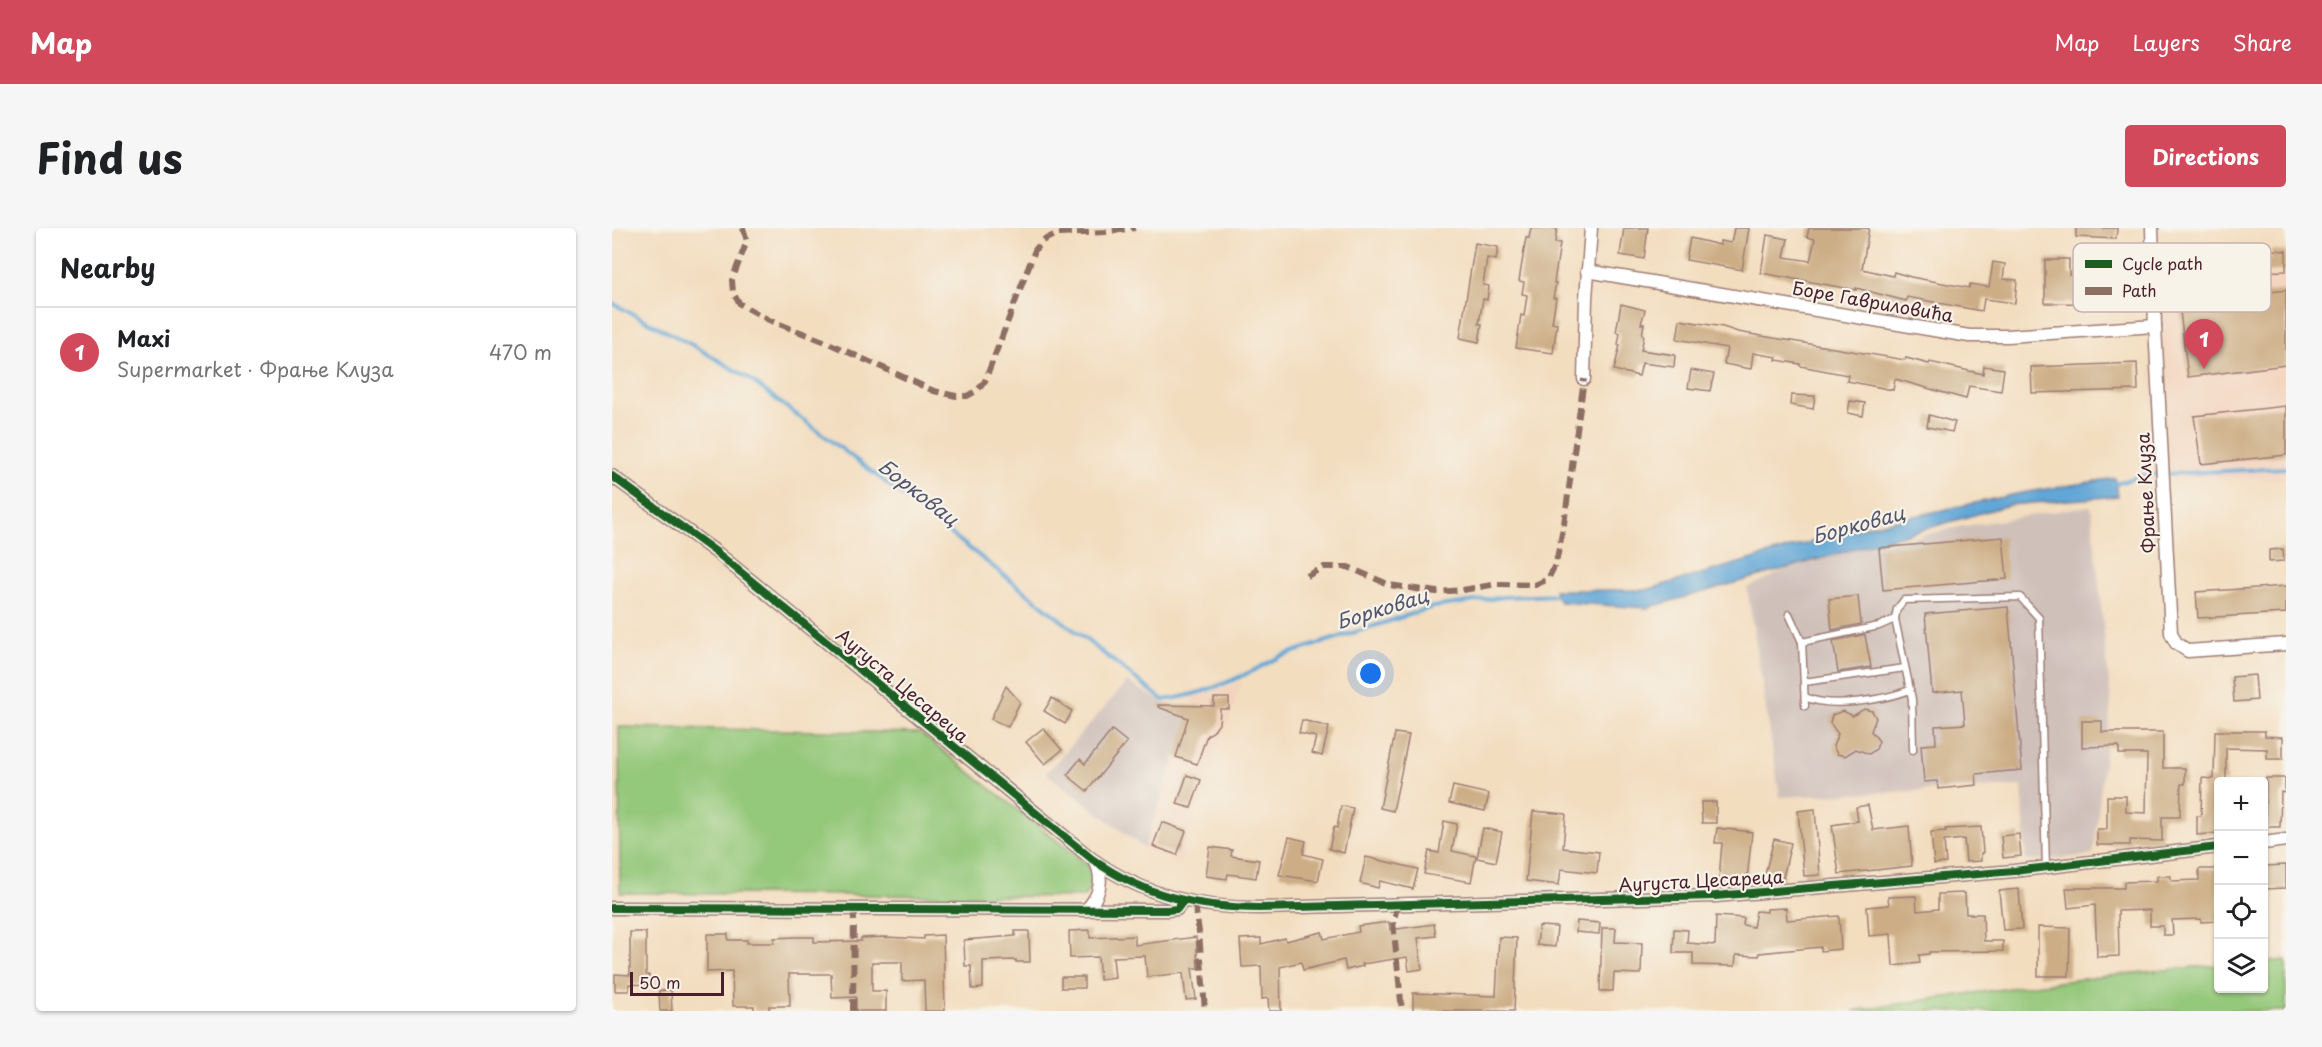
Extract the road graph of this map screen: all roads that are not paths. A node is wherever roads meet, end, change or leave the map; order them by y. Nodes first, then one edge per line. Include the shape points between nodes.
1 (1591, 228) edge
2 (2152, 228) edge
3 (2152, 243) edge
4 (1587, 271) junction
5 (2155, 312) edge
6 (2155, 326) junction
7 (1584, 379) dead end
8 (612, 476) edge
9 (1789, 614) dead end
10 (1895, 619) junction
11 (1802, 642) junction
12 (2286, 644) edge
13 (1905, 668) junction
14 (1804, 682) junction
15 (1910, 690) junction
16 (1804, 697) junction
17 (1805, 706) dead end
18 (1913, 750) dead end
19 (2286, 840) edge
20 (2268, 842) edge
21 (2214, 848) edge
22 (1096, 862) junction
23 (2046, 868) junction
24 (1183, 901) junction
25 (612, 908) edge
26 (1086, 910) junction

1 - 4 street
2 - 3 street, Фрање Клуза
4 - 6 street, Боре Гавриловића via 1969,336
4 - 7 street
5 - 6 street, Фрање Клуза
6 - 12 street, Фрање Клуза via 2171,633 2176,643 2188,651
8 - 22 street, Аугуста Цесареца via 716,552
9 - 11 lane
10 - 11 lane
10 - 13 lane
10 - 23 lane via 1904,600 2020,597 2039,618
11 - 14 lane
13 - 14 lane
13 - 15 lane
14 - 16 lane
15 - 16 lane via 1894,696 1833,703
15 - 18 lane
16 - 17 lane
19 - 20 street
21 - 23 street, Аугуста Цесареца
22 - 24 street, Аугуста Цесареца via 1141,886
22 - 26 street via 1100,885
23 - 24 street, Аугуста Цесареца via 1692,898 1249,908
24 - 26 street, Аугуста Цесареца via 1177,909 1167,910
25 - 26 street, Аугуста Цесареца

